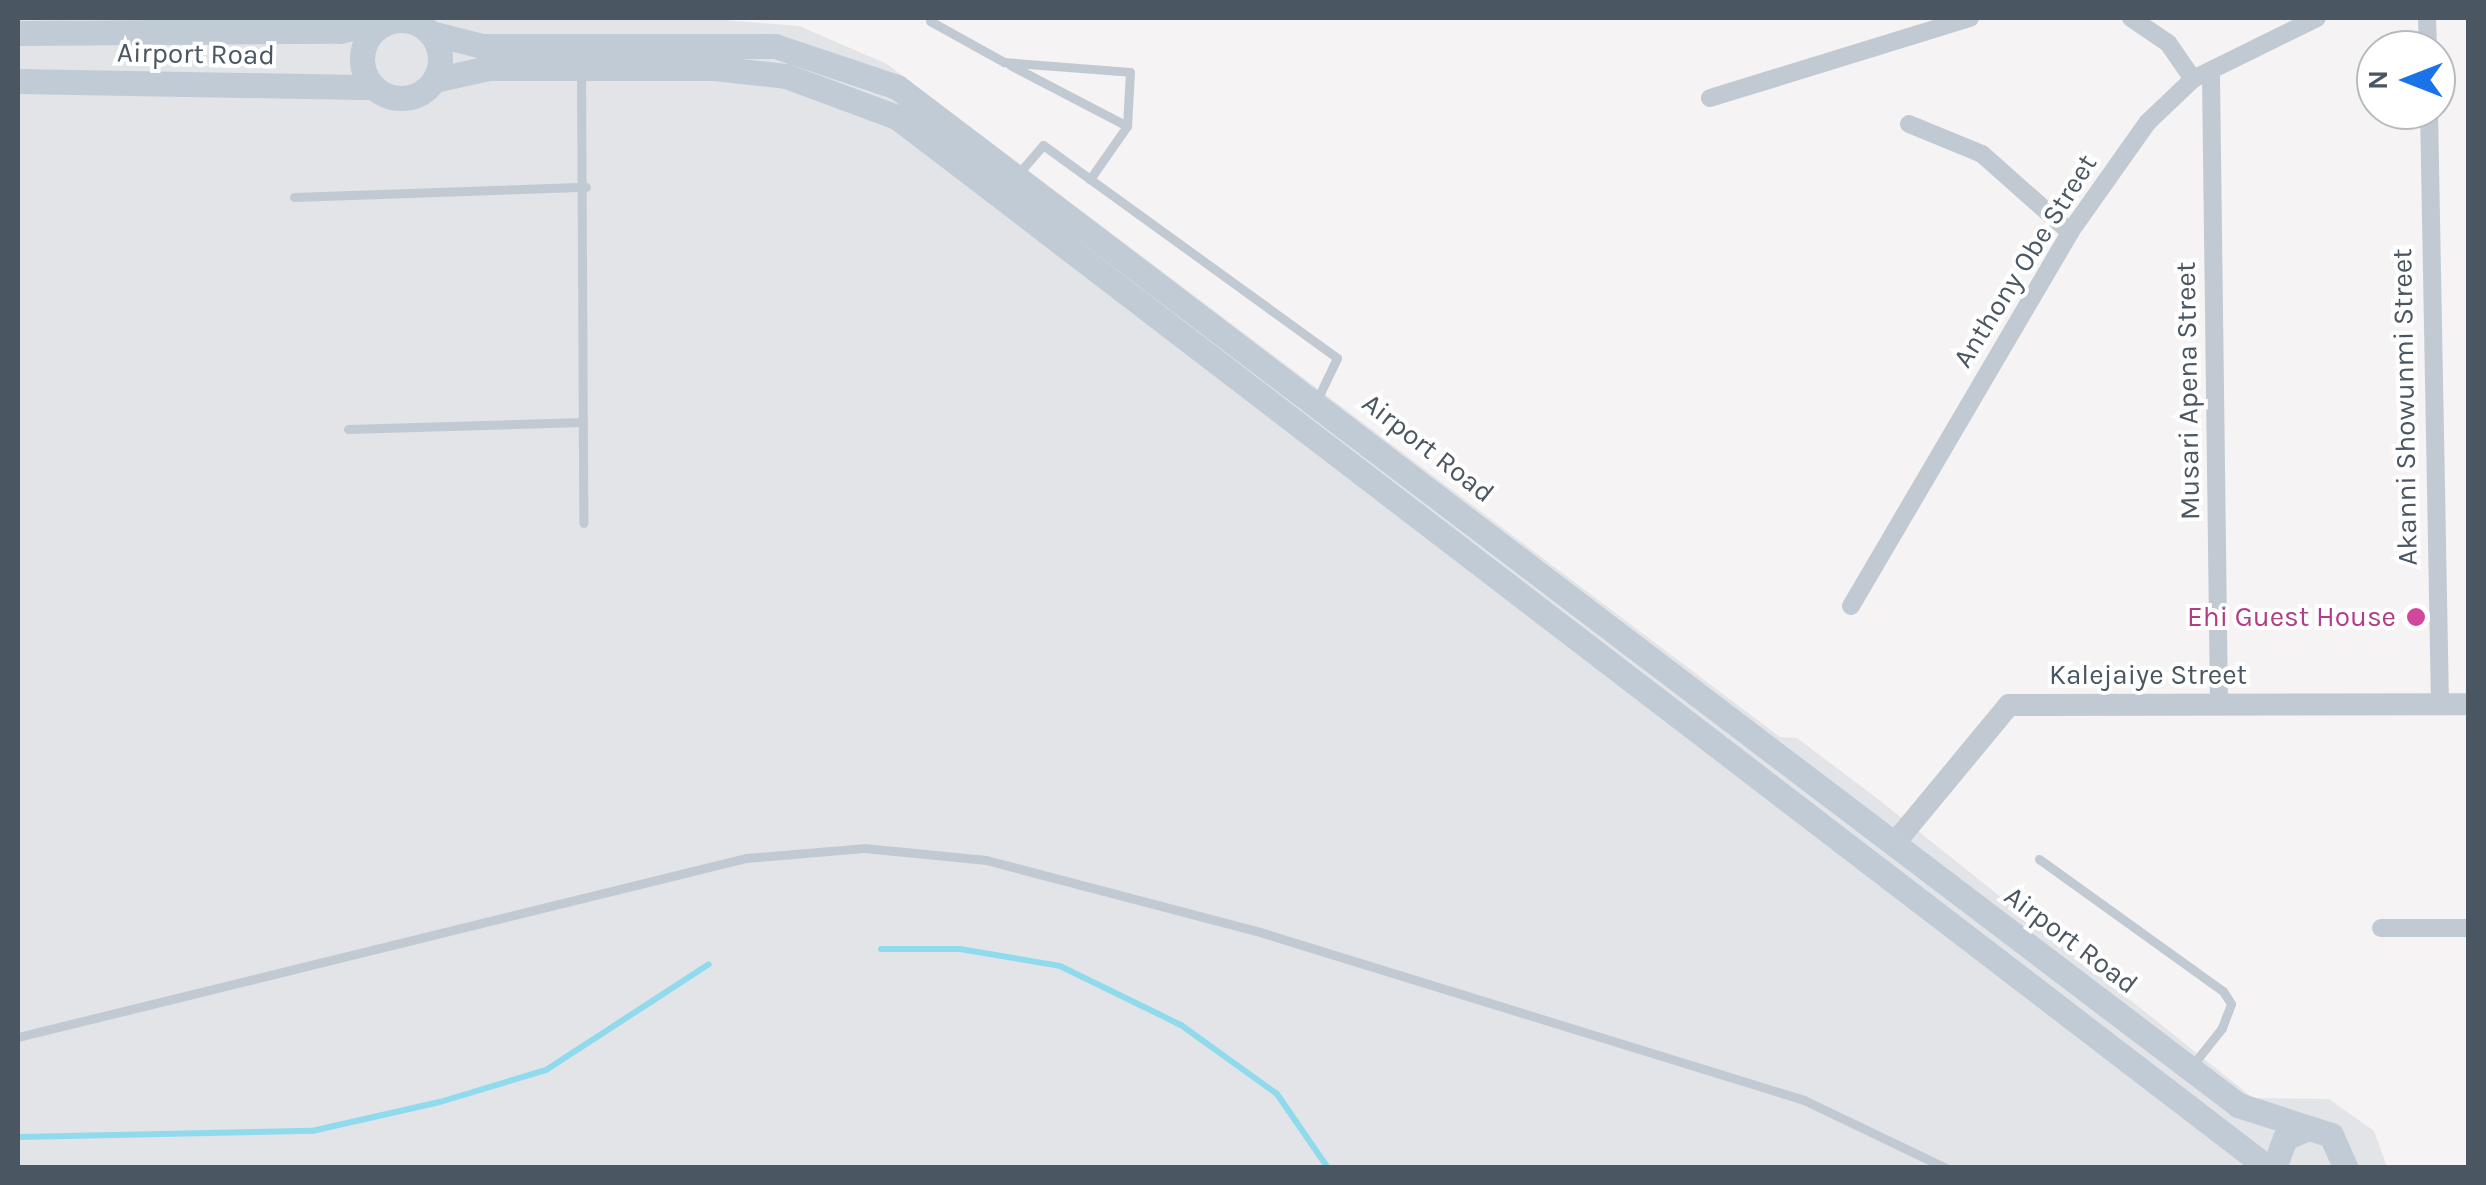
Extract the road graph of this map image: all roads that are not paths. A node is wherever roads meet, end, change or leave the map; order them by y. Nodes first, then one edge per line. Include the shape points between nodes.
1 (1970, 18) edge
2 (2131, 18) edge
3 (2280, 18) edge
4 (2317, 18) edge
5 (394, 19) edge
6 (930, 21) dead end
7 (228, 24) edge
8 (18, 33) edge
9 (431, 33) junction
10 (2282, 40) junction
11 (1004, 62) junction
12 (581, 69) junction
13 (2202, 78) junction
14 (434, 80) junction
15 (18, 81) edge
16 (374, 87) junction
17 (1710, 98) dead end
18 (1909, 124) dead end
19 (1127, 126) junction
20 (2429, 130) edge
21 (1017, 175) junction
22 (1090, 178) junction
23 (586, 187) junction
24 (294, 197) dead end
25 (2070, 232) junction
26 (1317, 400) junction
27 (582, 422) junction
28 (348, 429) dead end
29 (583, 523) dead end
30 (1850, 606) dead end
31 (2440, 704) junction
32 (2468, 704) edge
33 (2219, 706) junction
34 (1894, 844) junction
35 (2039, 858) dead end
36 (2381, 928) dead end
37 (2468, 928) edge
38 (18, 1037) edge
39 (2190, 1068) junction
40 (2307, 1128) junction
41 (2349, 1164) edge
42 (1946, 1168) edge
43 (2271, 1168) edge

1 - 17 street
2 - 13 street via 2168,42
3 - 10 street
4 - 10 street, Anthony Obe Street
5 - 7 main road, Airport Road via 339,32
5 - 9 main road
5 - 16 main road via 378,26 362,55
6 - 11 lane
7 - 8 main road, Airport Road
9 - 14 main road via 440,61
9 - 21 main road, Airport Road via 482,46 775,46 897,87
10 - 13 street, Anthony Obe Street
11 - 19 lane
11 - 19 lane via 1130,72
12 - 14 main road via 489,68
12 - 23 lane
12 - 43 main road via 786,76 897,117
13 - 25 street, Anthony Obe Street via 2148,122
13 - 33 street, Musari Apena Street
14 - 16 main road via 398,98
15 - 16 main road, Airport Road
18 - 25 street via 1982,154
19 - 22 lane
20 - 31 street, Akanni Showunmi Street
21 - 22 lane via 1043,145
21 - 26 main road, Airport Road
22 - 26 lane via 1337,358
23 - 24 lane
23 - 27 lane
25 - 30 street, Anthony Obe Street
26 - 34 main road, Airport Road
27 - 28 lane
27 - 29 lane
31 - 32 street, Kalejaiye Street
31 - 33 street, Kalejaiye Street
33 - 34 street, Kalejaiye Street via 2009,705
34 - 39 main road, Airport Road
35 - 39 lane via 2223,990 2231,1004 2222,1028
36 - 37 street
38 - 42 lane via 746,858 864,848 986,860 1260,932 1804,1100
39 - 40 main road, Airport Road via 2238,1105
40 - 41 main road, Airport Road via 2331,1135
40 - 43 main road via 2285,1138

